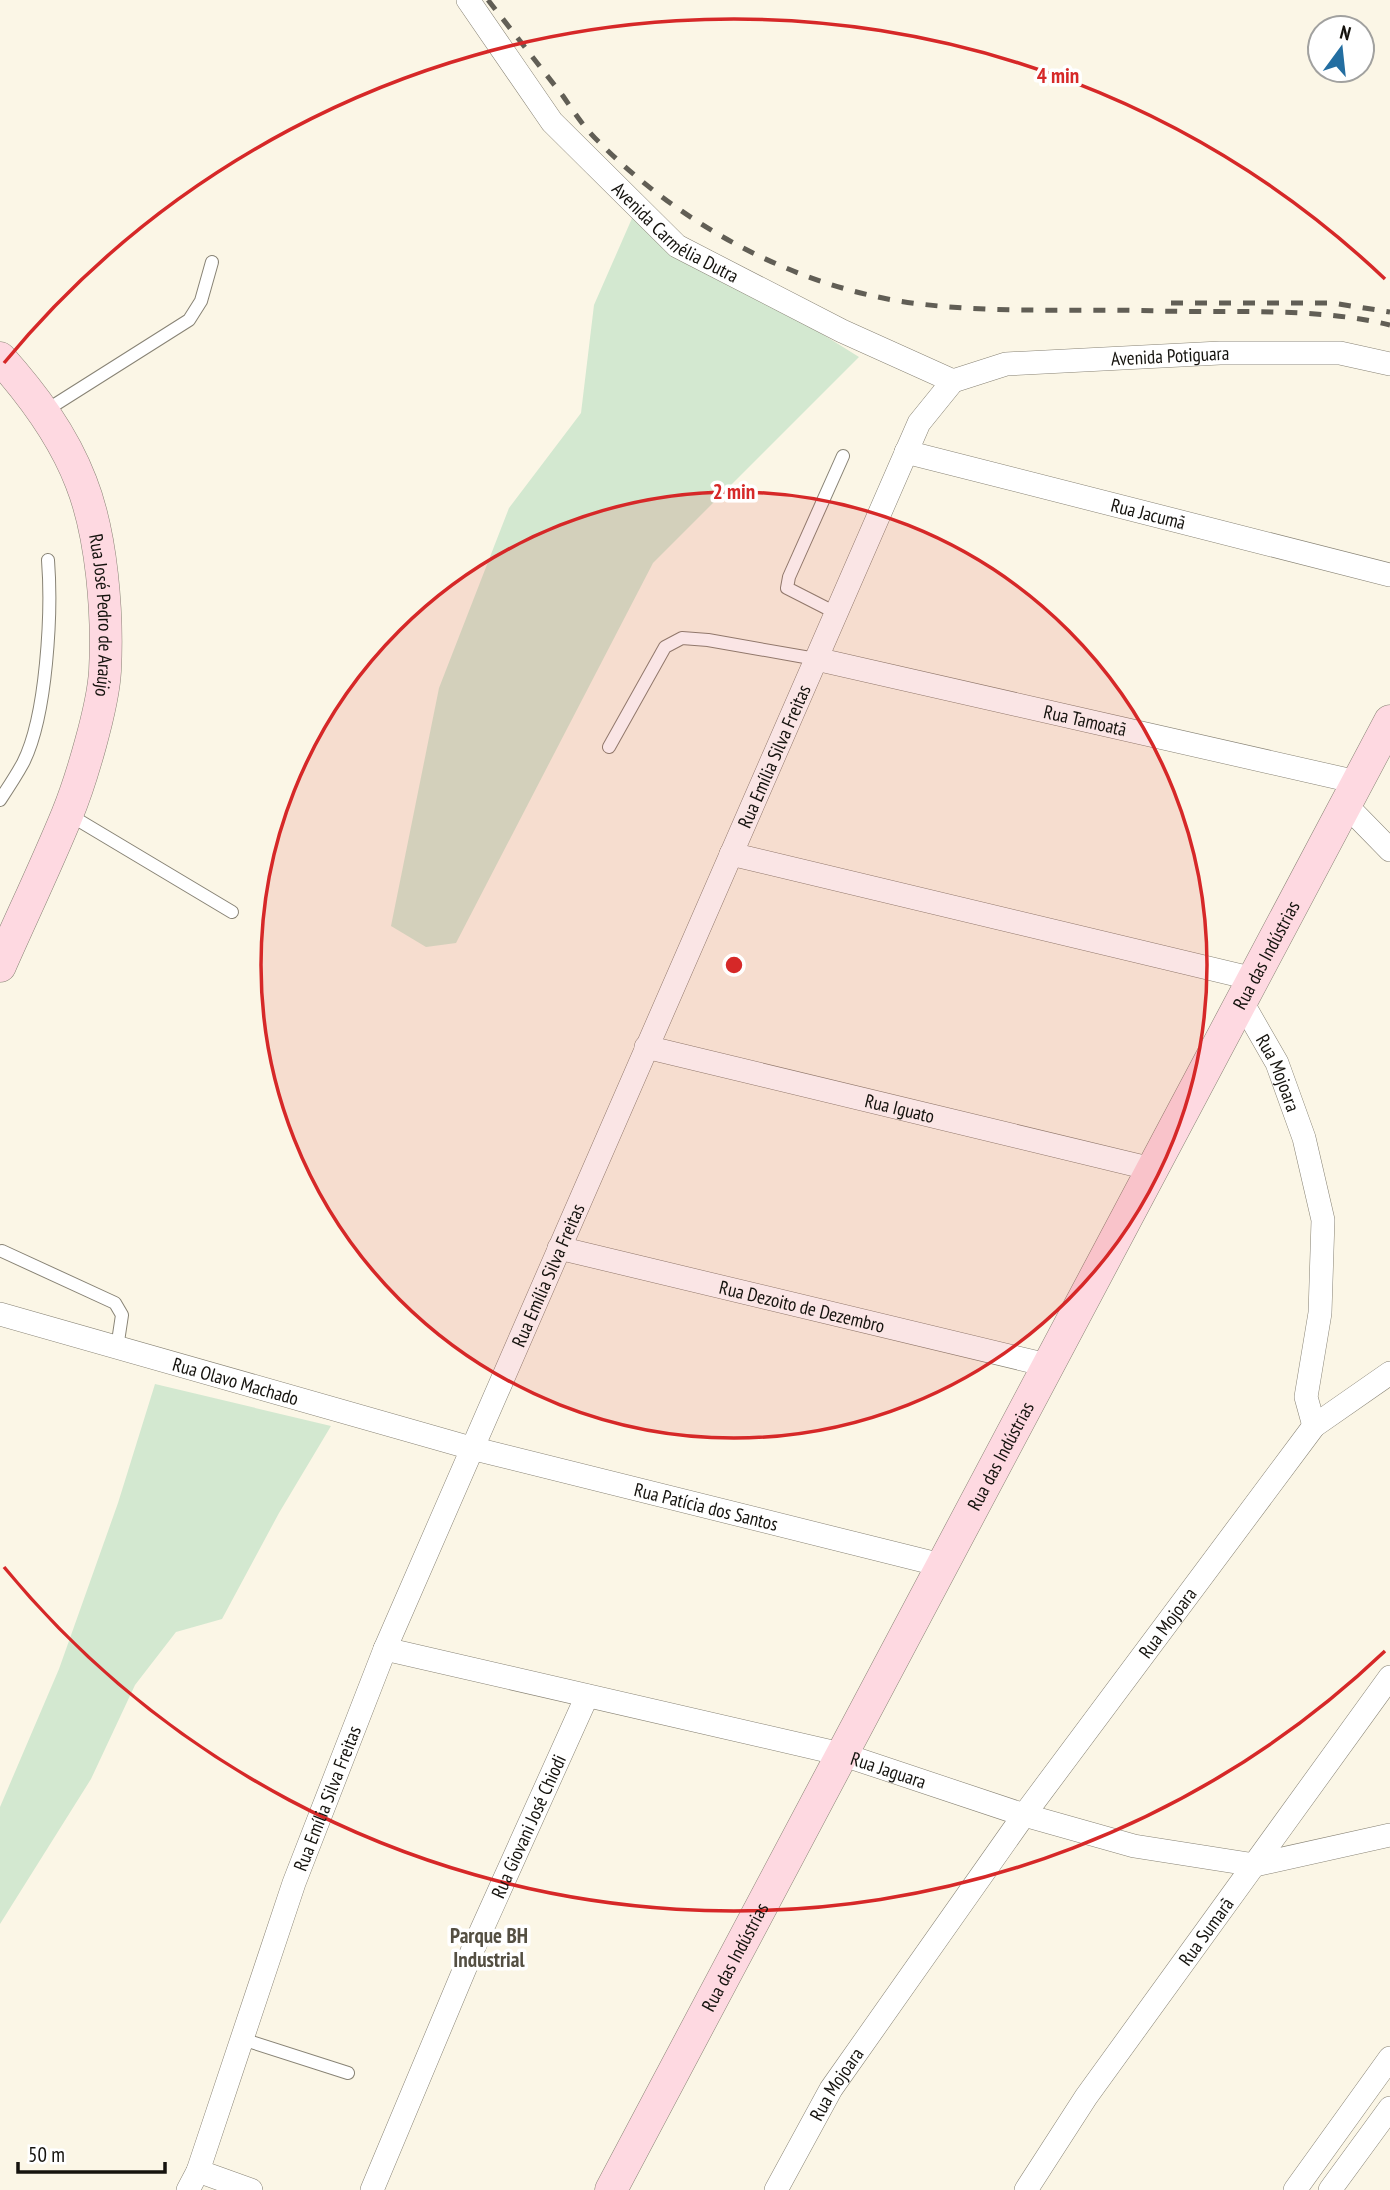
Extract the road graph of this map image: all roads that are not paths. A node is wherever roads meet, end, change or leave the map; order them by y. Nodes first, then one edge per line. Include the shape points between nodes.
1 (468, 0) edge
2 (212, 262) dead end
3 (0, 358) edge
4 (1390, 364) edge
5 (953, 381) junction
6 (45, 411) junction
7 (906, 452) junction
8 (843, 456) dead end
9 (48, 560) dead end
10 (1390, 575) edge
11 (836, 614) junction
12 (816, 659) junction
13 (1390, 721) edge
14 (610, 747) dead end
15 (1351, 793) junction
16 (0, 800) edge
17 (68, 814) junction
18 (1390, 850) edge
19 (731, 855) junction
20 (232, 912) dead end
21 (7, 930) edge
22 (0, 967) edge
23 (1248, 991) junction
24 (646, 1047) junction
25 (1152, 1169) junction
26 (559, 1248) junction
27 (2, 1251) edge
28 (0, 1314) edge
29 (117, 1348) junction
30 (1047, 1365) junction
31 (1390, 1373) edge
32 (1314, 1426) junction
33 (471, 1448) junction
34 (942, 1565) junction
35 (386, 1649) junction
36 (1390, 1677) edge
37 (587, 1696) junction
38 (841, 1754) junction
39 (1024, 1815) junction
40 (1390, 1835) edge
41 (1255, 1865) junction
42 (242, 2039) junction
43 (1390, 2058) edge
44 (348, 2073) dead end
45 (1390, 2108) edge
46 (193, 2181) edge
47 (251, 2190) edge
48 (372, 2190) edge
49 (611, 2190) edge
50 (776, 2190) edge
51 (1026, 2190) edge
52 (1295, 2190) edge
53 (1329, 2190) edge

1 - 5 street, Avenida Carmélia Dutra via 552,122 677,246 842,331
2 - 6 lane via 201,301 189,320
3 - 6 street, Rua José Pedro de Araújo
4 - 5 street, Avenida Potiguara via 1340,353 1220,353 1006,364
5 - 7 street, Rua Emília Silva Freitas via 919,423
6 - 17 street, Rua José Pedro de Araújo via 82,482 97,547 104,611 105,674
7 - 10 street, Rua Jacumã
7 - 11 street, Rua Emília Silva Freitas
8 - 11 lane via 788,588
9 - 16 lane via 51,598 38,709 24,761
11 - 12 street, Rua Emília Silva Freitas
12 - 14 lane via 682,638 665,647
12 - 15 street, Rua Tamoatã
12 - 19 street, Rua Emília Silva Freitas
13 - 15 street, Rua das Indústrias
15 - 18 street
15 - 23 street, Rua das Indústrias
17 - 20 lane
17 - 21 street, Rua José Pedro de Araújo
19 - 23 street
19 - 24 street, Rua Emília Silva Freitas
21 - 22 street, Rua José Pedro de Araújo
23 - 25 street, Rua das Indústrias
23 - 32 street, Rua Mojoara via 1304,1138 1323,1220 1320,1313 1307,1397
24 - 25 street, Rua Iguato
24 - 26 street, Rua Emília Silva Freitas
25 - 30 street, Rua das Indústrias
26 - 30 street, Rua Dezoito de Dezembro
26 - 33 street, Rua Emília Silva Freitas
27 - 29 lane via 116,1303 122,1315
28 - 29 street, Rua Olavo Machado
29 - 33 street, Rua Olavo Machado
30 - 34 street, Rua das Indústrias
31 - 32 street
32 - 39 street, Rua Mojoara
33 - 34 street, Rua Patícia dos Santos
33 - 35 street, Rua Emília Silva Freitas
34 - 38 street, Rua das Indústrias
35 - 37 street, Rua Jaguara
35 - 42 street, Rua Emília Silva Freitas via 294,1883
36 - 41 street, Rua Sumarã
37 - 38 street, Rua Jaguara
37 - 48 street, Rua Giovani José Chiodi via 473,1949
38 - 39 street, Rua Jaguara
38 - 49 street, Rua das Indústrias
39 - 41 street, Rua Jaguara via 1135,1846
39 - 50 street, Rua Mojoara via 831,2089
40 - 41 street, Rua Jaguara
41 - 51 street, Rua Sumarã via 1086,2096
42 - 44 lane
42 - 46 street, Rua Emília Silva Freitas
43 - 52 street
45 - 53 street
46 - 47 street

